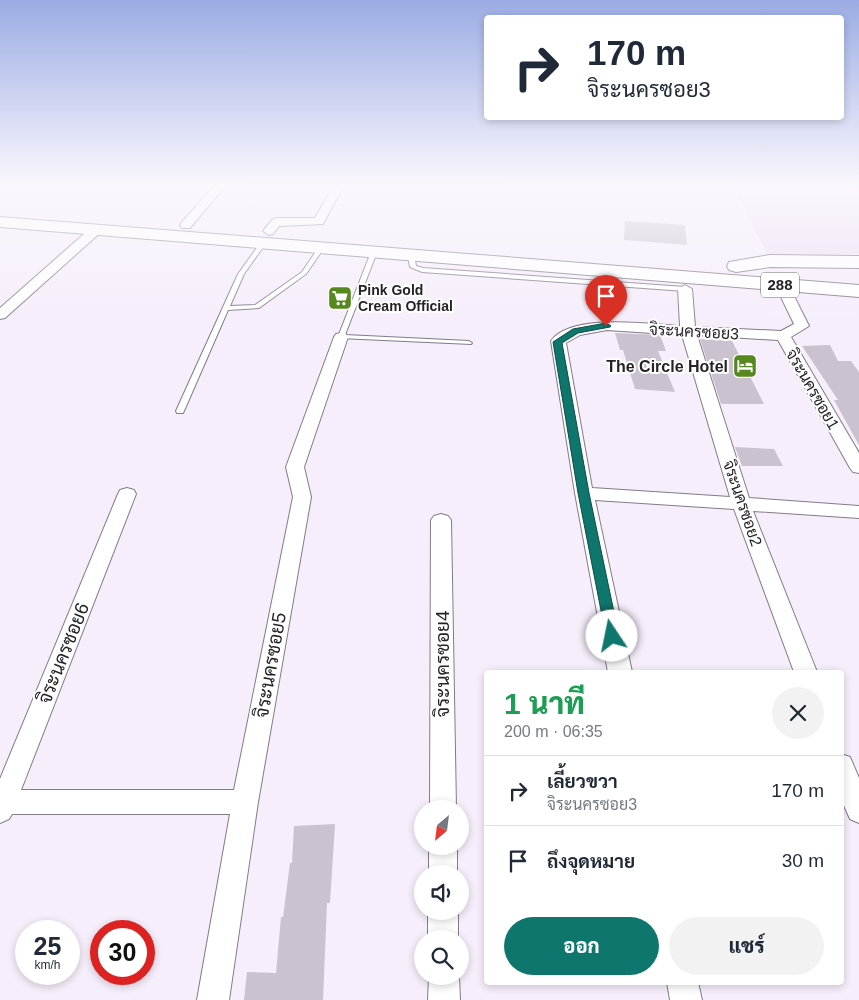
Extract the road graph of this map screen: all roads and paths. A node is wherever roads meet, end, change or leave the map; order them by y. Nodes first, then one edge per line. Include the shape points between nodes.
1 (94, 232) edge
2 (153, 232) edge
3 (230, 232) edge
4 (270, 232) edge
5 (266, 237) junction
6 (321, 248) junction
7 (374, 252) junction
8 (859, 262) edge
9 (736, 266) junction
10 (859, 275) edge
11 (693, 284) junction
12 (859, 291) edge
13 (786, 292) junction
14 (859, 300) edge
15 (226, 308) junction
16 (0, 315) edge
17 (688, 331) junction
18 (783, 336) junction
19 (341, 337) junction
20 (468, 343) dead end
21 (180, 411) dead end
22 (859, 468) edge
23 (584, 493) junction
24 (126, 494) dead end
25 (741, 503) junction
26 (859, 512) edge
27 (441, 520) dead end
28 (620, 670) edge
29 (805, 670) edge
30 (844, 773) edge
31 (442, 800) edge
32 (245, 802) junction
33 (2, 806) edge
34 (859, 811) edge
35 (444, 985) edge
36 (683, 985) edge
37 (213, 1000) edge
38 (444, 1000) edge
39 (686, 1000) edge

1 - 16 street
2 - 5 main road, 288
3 - 5 main road, 288
4 - 5 street
5 - 6 main road, 288
5 - 9 main road, 288
5 - 15 lane via 241,274
6 - 7 main road, 288
6 - 15 lane via 304,273 257,307
7 - 11 main road, 288
7 - 19 lane
8 - 9 main road via 770,261
9 - 10 main road, 288
11 - 12 main road, 288
11 - 13 main road
11 - 17 street, จิระนครซอย2
13 - 14 main road
13 - 18 street via 802,326
15 - 21 lane
17 - 18 street, จิระนครซอย3
17 - 23 street, จิระนครซอย3 via 606,326 576,331 558,342
17 - 25 street, จิระนครซอย2
18 - 22 street, จิระนครซอย1
19 - 20 lane
19 - 32 street, จิระนครซอย5 via 296,467 302,497
23 - 25 street
23 - 28 street, จิระนครซอย3
24 - 33 street, จิระนครซอย6
25 - 26 street
25 - 29 street, จิระนครซอย2
27 - 31 street, จิระนครซอย4
30 - 34 street
32 - 33 street
32 - 37 street, จิระนครซอย5
35 - 38 street
36 - 39 street

